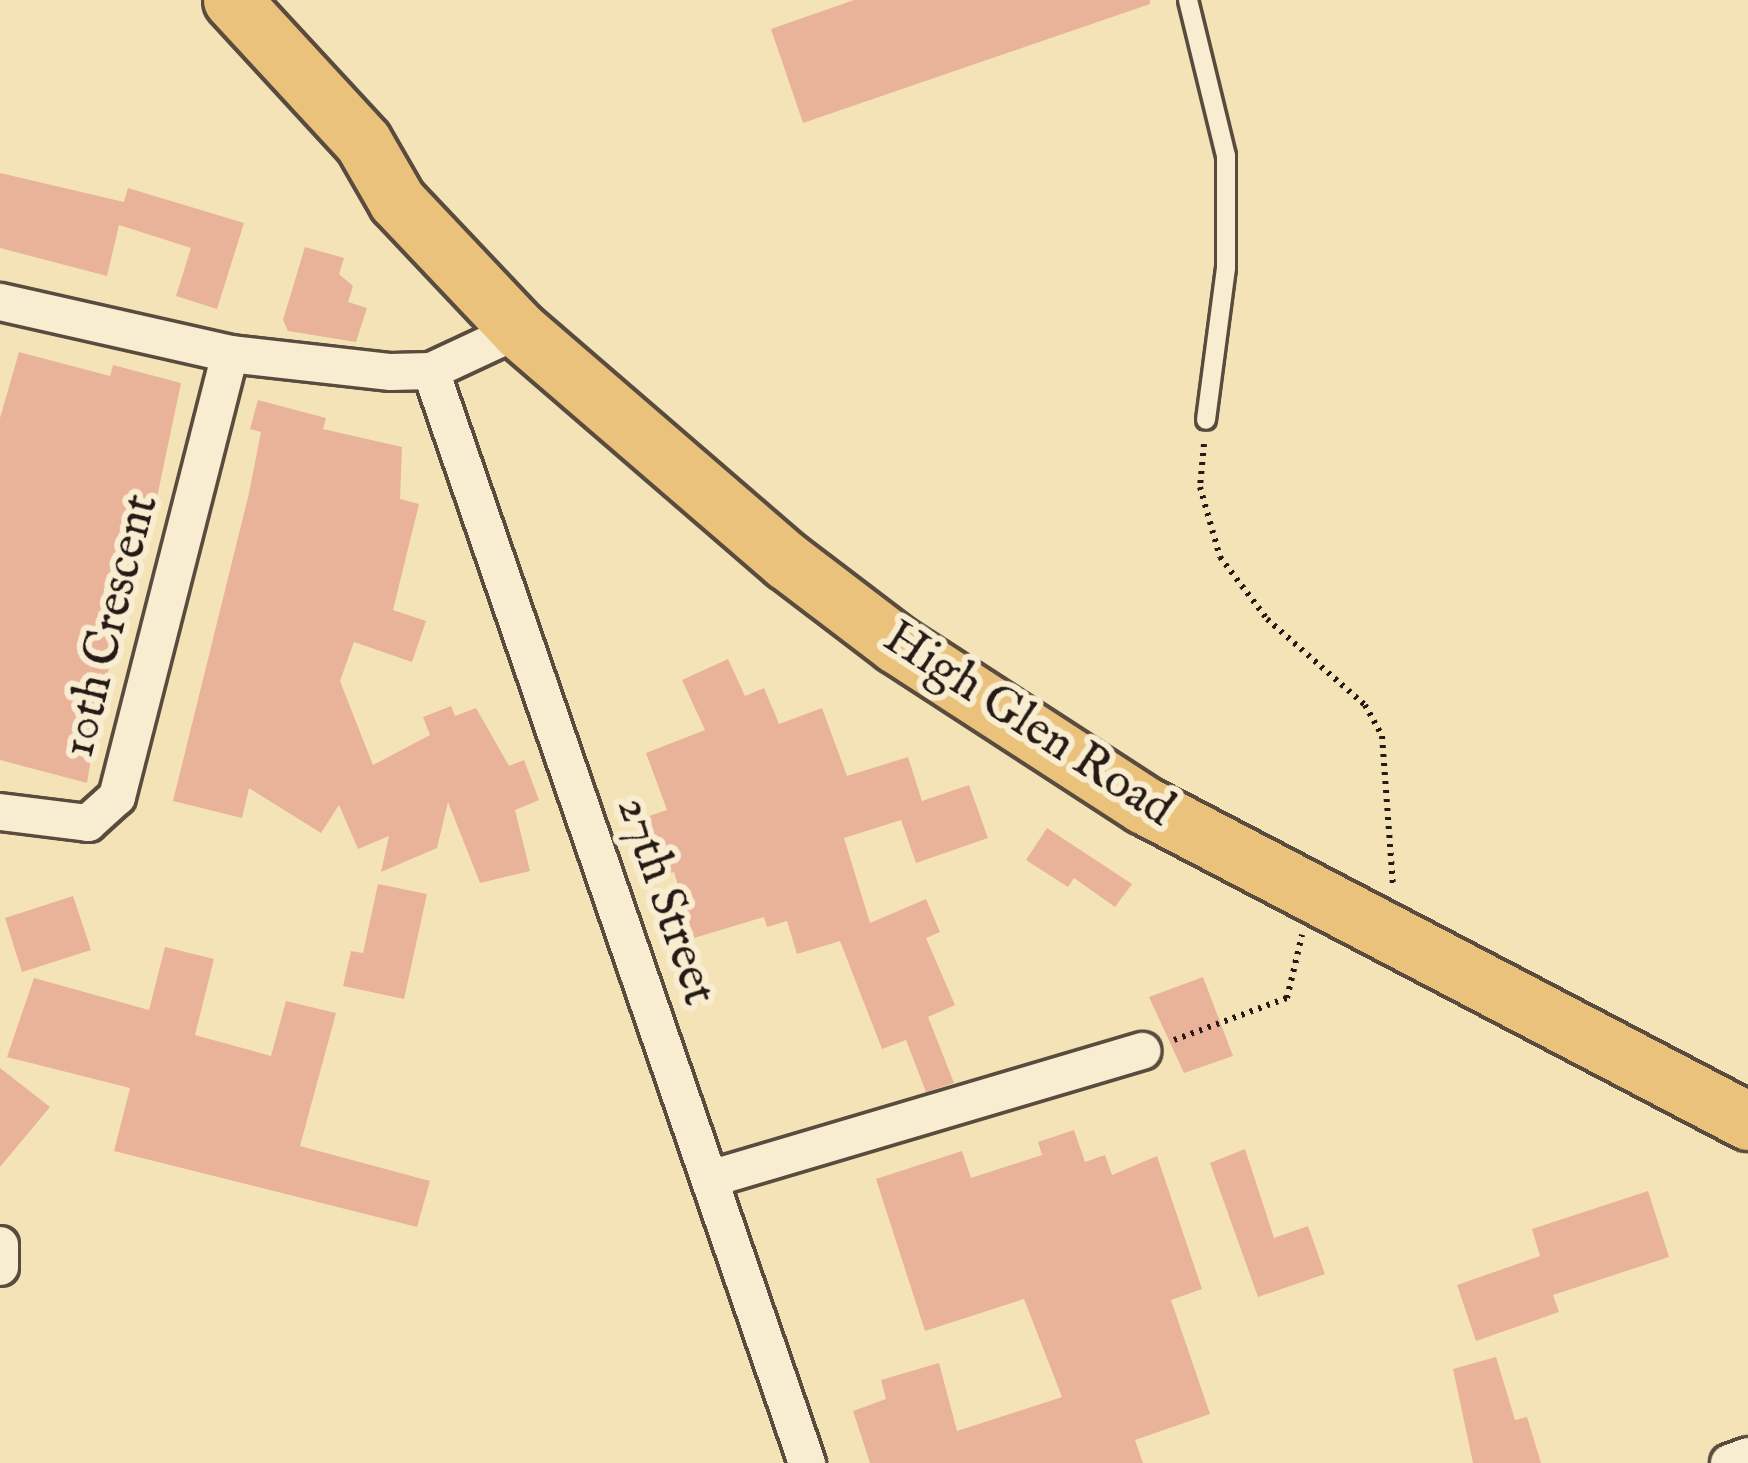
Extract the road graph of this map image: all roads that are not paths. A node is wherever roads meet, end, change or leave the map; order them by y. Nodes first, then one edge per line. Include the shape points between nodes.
1 (191, 0) edge
2 (232, 0) edge
3 (1188, 0) edge
4 (397, 201) junction
5 (0, 302) edge
6 (519, 330) junction
7 (230, 354) junction
8 (431, 371) junction
9 (1206, 420) road end
10 (0, 812) edge
11 (1142, 1051) road end
12 (1748, 1121) edge
13 (710, 1179) junction
14 (0, 1245) edge
15 (0, 1267) edge
16 (1748, 1456) edge
17 (807, 1463) edge
18 (1729, 1463) edge

1 - 4 main road, High Glen Road via 339,165
2 - 4 main road, High Glen Road via 363,142
3 - 9 lane via 1226,156 1226,268
4 - 6 main road, High Glen Road
5 - 7 street
6 - 8 street
6 - 12 main road, High Glen Road via 787,561 896,644 1144,806
7 - 8 street
7 - 10 street, 10th Crescent via 117,797 88,823
8 - 13 street, 27th Street
11 - 13 street
13 - 17 street, 27th Street
14 - 15 street
16 - 18 street

